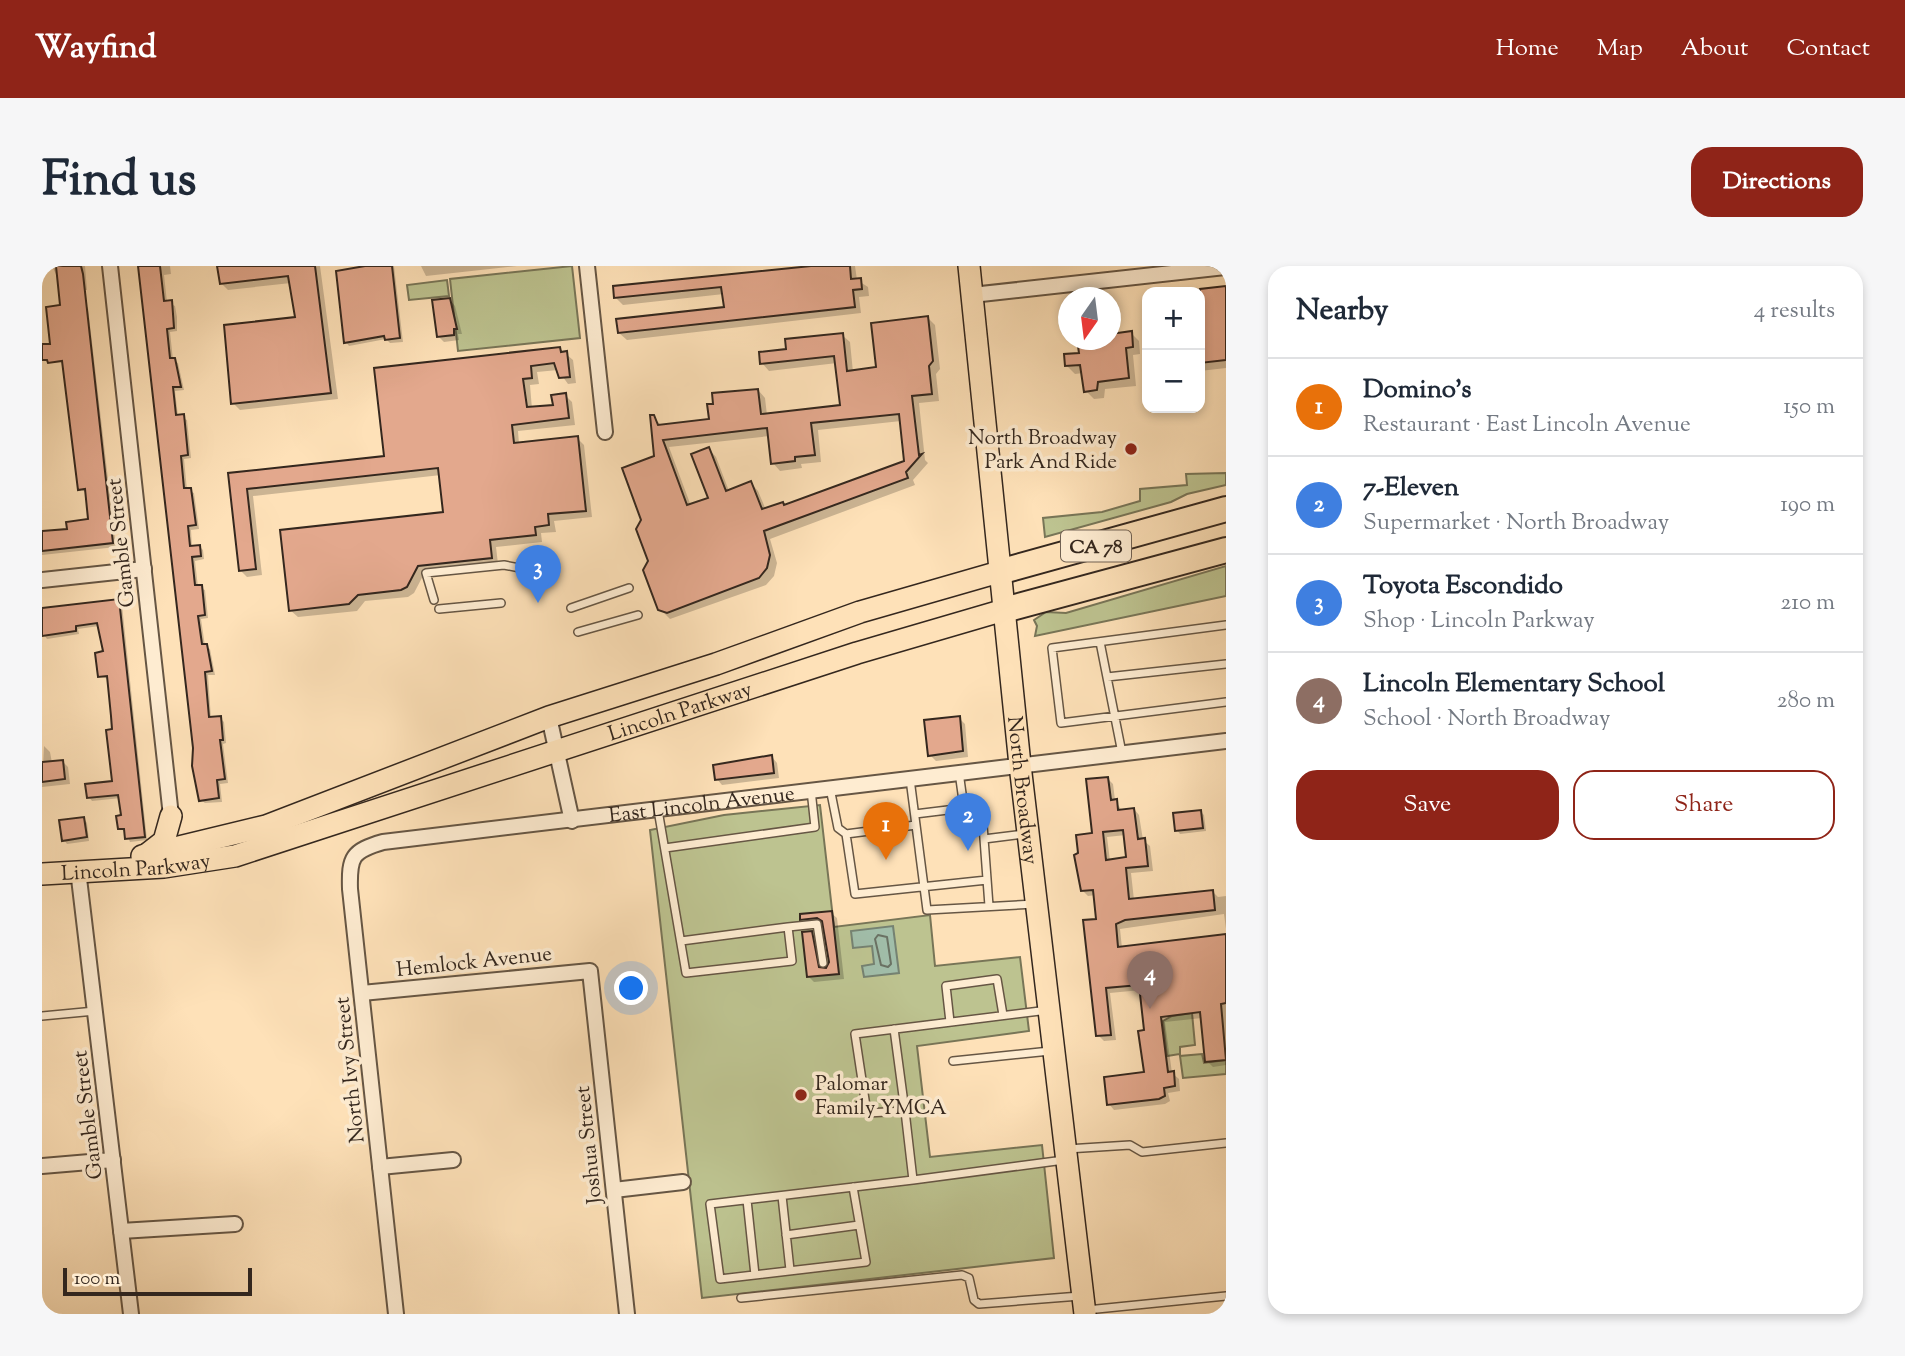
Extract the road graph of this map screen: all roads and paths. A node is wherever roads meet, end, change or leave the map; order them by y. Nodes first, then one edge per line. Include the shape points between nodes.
1 (110, 266) edge
2 (587, 266) edge
3 (969, 266) edge
4 (1226, 267) edge
5 (972, 295) junction
6 (605, 432) dead end
7 (1226, 509) edge
8 (1226, 550) edge
9 (144, 569) junction
10 (535, 571) dead end
11 (999, 572) junction
12 (42, 580) edge
13 (629, 588) dead end
14 (434, 600) dead end
15 (502, 603) dead end
16 (571, 608) dead end
17 (439, 609) dead end
18 (1004, 610) junction
19 (638, 615) dead end
20 (1226, 625) edge
21 (578, 632) dead end
22 (1100, 642) junction
23 (1226, 664) edge
24 (1107, 677) junction
25 (1226, 702) edge
26 (1115, 716) junction
27 (549, 717) junction
28 (1226, 741) edge
29 (556, 752) junction
30 (1122, 753) junction
31 (1020, 765) junction
32 (959, 772) junction
33 (910, 778) junction
34 (830, 787) junction
35 (811, 789) junction
36 (964, 808) junction
37 (658, 809) junction
38 (915, 814) junction
39 (171, 816) joint
40 (572, 821) junction
41 (916, 825) junction
42 (846, 834) junction
43 (1028, 834) junction
44 (984, 839) junction
45 (383, 842) joint
46 (665, 848) junction
47 (146, 855) junction
48 (78, 870) junction
49 (42, 874) edge
50 (987, 880) junction
51 (924, 887) junction
52 (1036, 904) junction
53 (989, 906) junction
54 (788, 927) junction
55 (681, 941) junction
56 (822, 963) dead end
57 (590, 971) joint
58 (362, 993) junction
59 (1049, 1010) junction
60 (95, 1011) junction
61 (42, 1016) edge
62 (1003, 1016) junction
63 (950, 1022) junction
64 (894, 1030) junction
65 (1054, 1051) junction
66 (953, 1061) dead end
67 (905, 1111) junction
68 (1226, 1143) edge
69 (1067, 1154) junction
70 (113, 1160) junction
71 (453, 1160) dead end
72 (42, 1166) edge
73 (380, 1167) junction
74 (913, 1181) junction
75 (683, 1182) dead end
76 (853, 1187) junction
77 (614, 1190) junction
78 (782, 1196) junction
79 (747, 1200) junction
80 (235, 1224) dead end
81 (859, 1225) junction
82 (121, 1231) junction
83 (786, 1235) junction
84 (790, 1270) junction
85 (755, 1275) junction
86 (1226, 1296) edge
87 (741, 1298) dead end
88 (1085, 1307) edge
89 (131, 1314) edge
90 (396, 1314) edge
91 (627, 1314) edge

1 - 9 street, Gamble Street
2 - 6 street
3 - 5 main road, North Broadway
4 - 5 street
5 - 11 main road, North Broadway
7 - 11 highway, Lincoln Parkway / CA 78
8 - 18 highway, Lincoln Parkway / CA 78
9 - 12 street
9 - 39 street, Gamble Street
10 - 14 lane via 504,565 426,573
11 - 18 main road, North Broadway
11 - 27 main road, Lincoln Parkway via 860,612
13 - 16 lane
15 - 17 lane
18 - 29 main road, Lincoln Parkway
18 - 31 main road, North Broadway
19 - 21 lane
20 - 22 lane
22 - 24 lane
22 - 26 lane via 1052,648 1061,723
23 - 24 lane
24 - 26 lane
25 - 26 lane
26 - 30 lane
27 - 29 street
27 - 47 main road, Lincoln Parkway via 266,827
28 - 30 street, East Lincoln Avenue
29 - 40 street
29 - 48 main road, Lincoln Parkway via 235,856 164,867
30 - 31 street, East Lincoln Avenue
31 - 32 street, East Lincoln Avenue
31 - 43 main road, North Broadway
32 - 33 street, East Lincoln Avenue
32 - 36 lane
33 - 34 street, East Lincoln Avenue
33 - 38 lane
34 - 35 street, East Lincoln Avenue
34 - 42 lane via 838,828
35 - 37 street, East Lincoln Avenue
35 - 46 lane via 815,827
36 - 38 lane
36 - 44 lane via 983,825
37 - 40 street, East Lincoln Avenue
37 - 46 lane
38 - 41 lane
39 - 47 main road via 164,841
40 - 45 street, East Lincoln Avenue
41 - 42 lane
41 - 51 lane
42 - 51 lane via 855,894
43 - 44 lane
43 - 52 main road, North Broadway
44 - 50 lane
45 - 58 street, North Ivy Street via 363,847 349,865
46 - 55 lane
47 - 48 main road, Lincoln Parkway
48 - 49 main road
48 - 60 street, Gamble Street
50 - 51 lane
50 - 53 lane
51 - 53 lane via 927,910
52 - 53 lane
52 - 59 main road, North Broadway
54 - 55 lane
54 - 55 lane via 792,961 686,973
54 - 56 lane via 817,924
57 - 58 street, Hemlock Avenue
57 - 77 street, Joshua Street
58 - 73 street, North Ivy Street
59 - 62 lane
59 - 65 main road, North Broadway
60 - 61 lane
60 - 70 street, Gamble Street
62 - 63 lane
62 - 63 lane via 996,979 946,986
63 - 64 lane
64 - 67 lane
64 - 67 lane via 855,1034 867,1113
65 - 66 lane
65 - 69 main road, North Broadway
67 - 74 lane
68 - 69 lane via 1142,1152 1130,1146
69 - 74 lane
69 - 88 main road, North Broadway
70 - 72 street
70 - 82 street, Gamble Street
71 - 73 street
73 - 90 street, North Ivy Street
74 - 76 lane
75 - 77 street
76 - 78 lane
76 - 81 lane
77 - 91 street, Joshua Street
78 - 79 lane
78 - 83 lane
79 - 85 lane
79 - 85 lane via 710,1204 720,1279
80 - 82 street
81 - 83 lane
81 - 84 lane via 866,1262
82 - 89 street, Gamble Street
83 - 84 lane
84 - 85 lane
86 - 88 lane
87 - 88 lane via 962,1275 969,1278 979,1304

